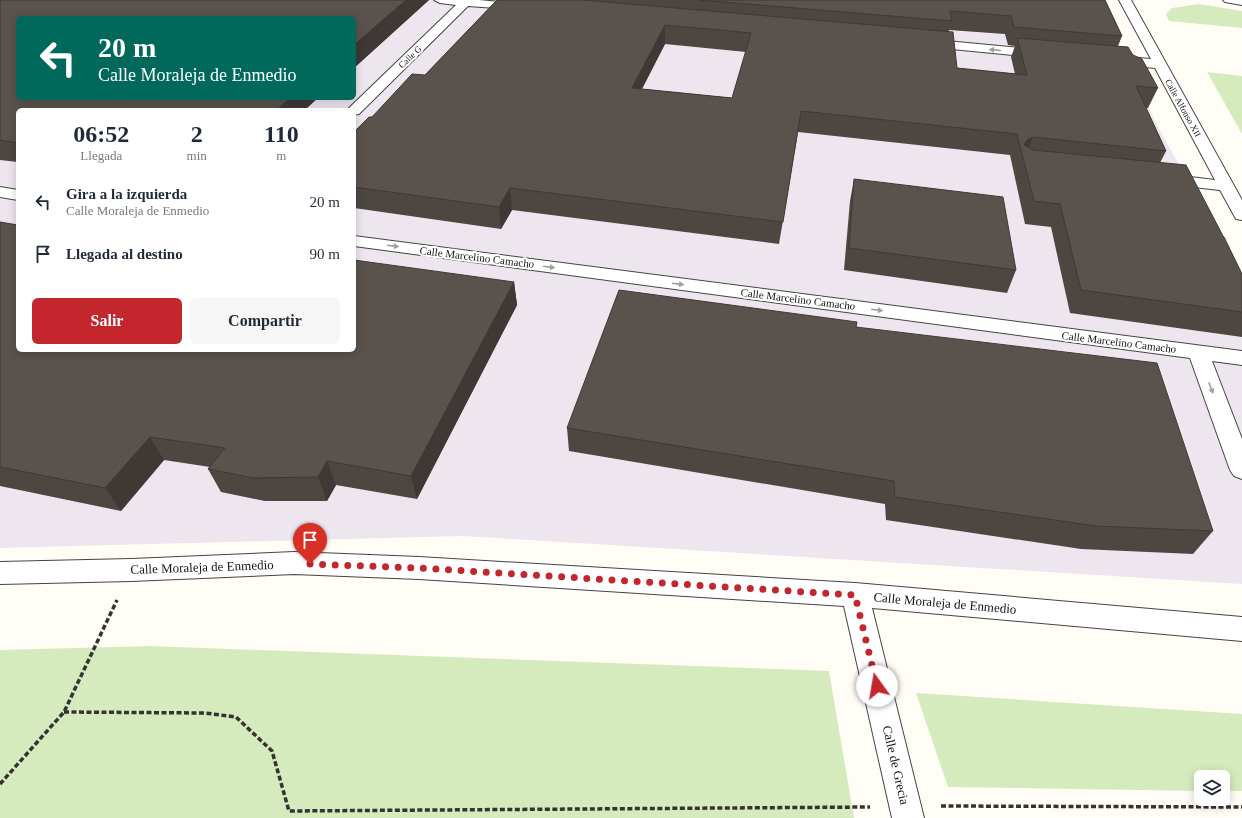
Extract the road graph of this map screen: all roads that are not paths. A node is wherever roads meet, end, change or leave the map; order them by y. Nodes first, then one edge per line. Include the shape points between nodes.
1 (440, 0) edge
2 (1125, 0) edge
3 (1229, 0) edge
4 (465, 2) junction
5 (1242, 2) edge
6 (536, 8) edge
7 (915, 42) edge
8 (1057, 55) edge
9 (1104, 60) edge
10 (1159, 64) junction
11 (356, 109) edge
12 (1149, 178) edge
13 (1226, 186) junction
14 (0, 192) edge
15 (16, 195) edge
16 (1242, 215) edge
17 (356, 241) edge
18 (1198, 352) junction
19 (1242, 358) edge
20 (1242, 470) edge
21 (0, 573) edge
22 (855, 595) junction
23 (1242, 630) edge
24 (907, 812) edge

1 - 4 street
2 - 10 street, Calle Alfonso XII
3 - 5 street
4 - 6 street
4 - 11 street, Calle G
8 -> 7 street
9 - 10 street
10 - 13 street, Calle Alfonso XII
12 - 13 street
13 - 16 street, Calle Alfonso XII
14 - 15 street
17 -> 18 street, Calle Marcelino Camacho
18 - 19 street, Calle Marcelino Camacho
18 -> 20 street
21 - 22 street, Calle Moraleja de Enmedio via 294,563 419,568
22 - 23 street, Calle Moraleja de Enmedio
22 - 24 street, Calle de Grecia

